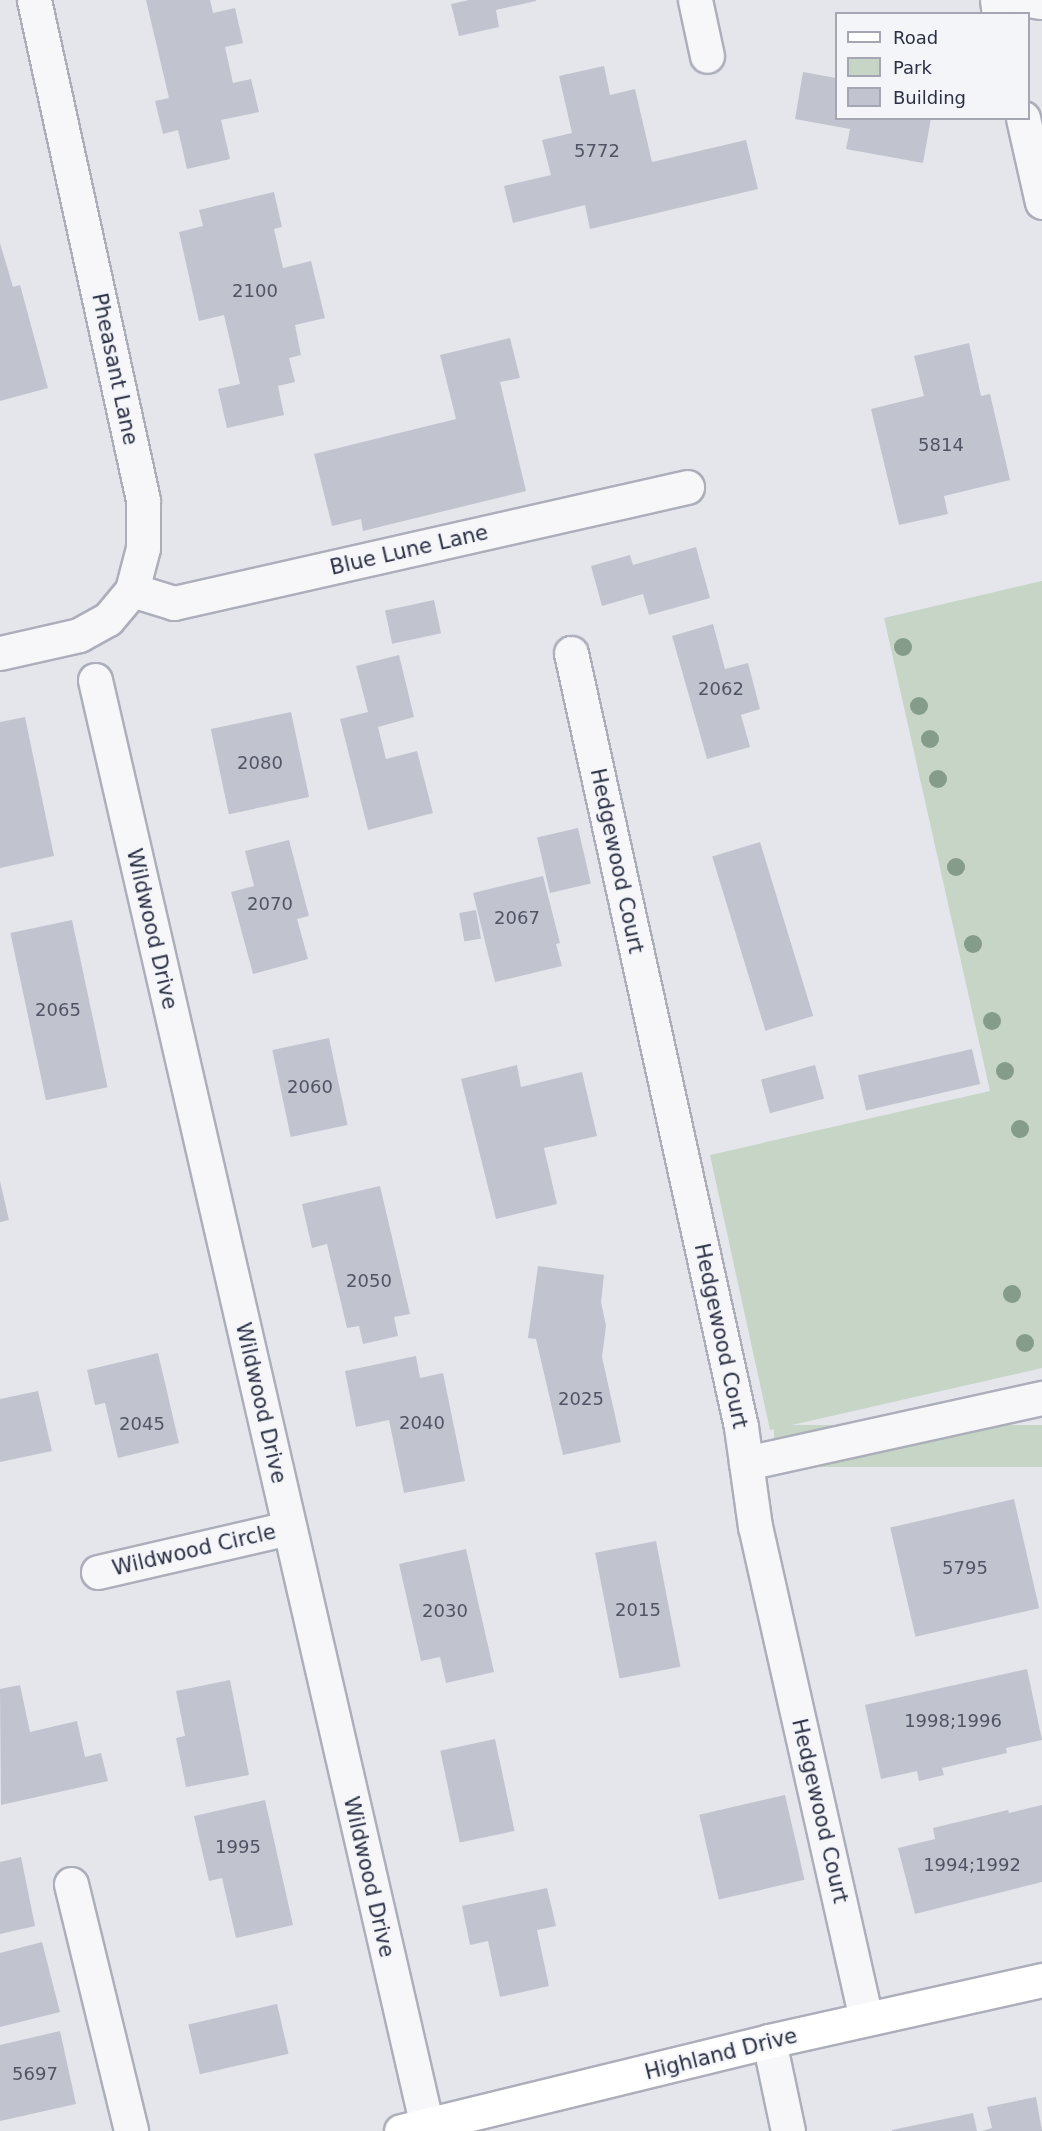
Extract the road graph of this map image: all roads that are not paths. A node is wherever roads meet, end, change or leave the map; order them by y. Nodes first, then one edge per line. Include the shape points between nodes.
1 (34, 0) edge
2 (694, 0) edge
3 (1027, 0) edge
4 (1042, 2) edge
5 (707, 56) dead end
6 (1023, 120) edge
7 (1042, 202) edge
8 (687, 487) dead end
9 (132, 590) junction
10 (0, 653) edge
11 (571, 653) dead end
12 (95, 680) dead end
13 (1042, 1398) edge
14 (746, 1463) junction
15 (290, 1528) junction
16 (98, 1572) dead end
17 (71, 1884) dead end
18 (1042, 1980) edge
19 (866, 2019) junction
20 (769, 2041) junction
21 (418, 2129) edge
22 (131, 2131) edge
23 (788, 2131) edge

1 - 9 street, Pheasant Lane via 143,500 143,548
2 - 5 street
3 - 4 street
6 - 7 street
8 - 9 street, Blue Lune Lane via 174,603
9 - 10 street, Pheasant Lane via 108,619 79,635
11 - 14 street, Hedgewood Court
12 - 15 street, Wildwood Drive
13 - 14 street
14 - 19 street, Hedgewood Court via 755,1526
15 - 16 street, Wildwood Circle
15 - 21 street, Wildwood Drive
17 - 22 street
18 - 19 main road, Highland Drive
19 - 20 main road, Highland Drive
20 - 21 main road, Highland Drive
20 - 23 street

